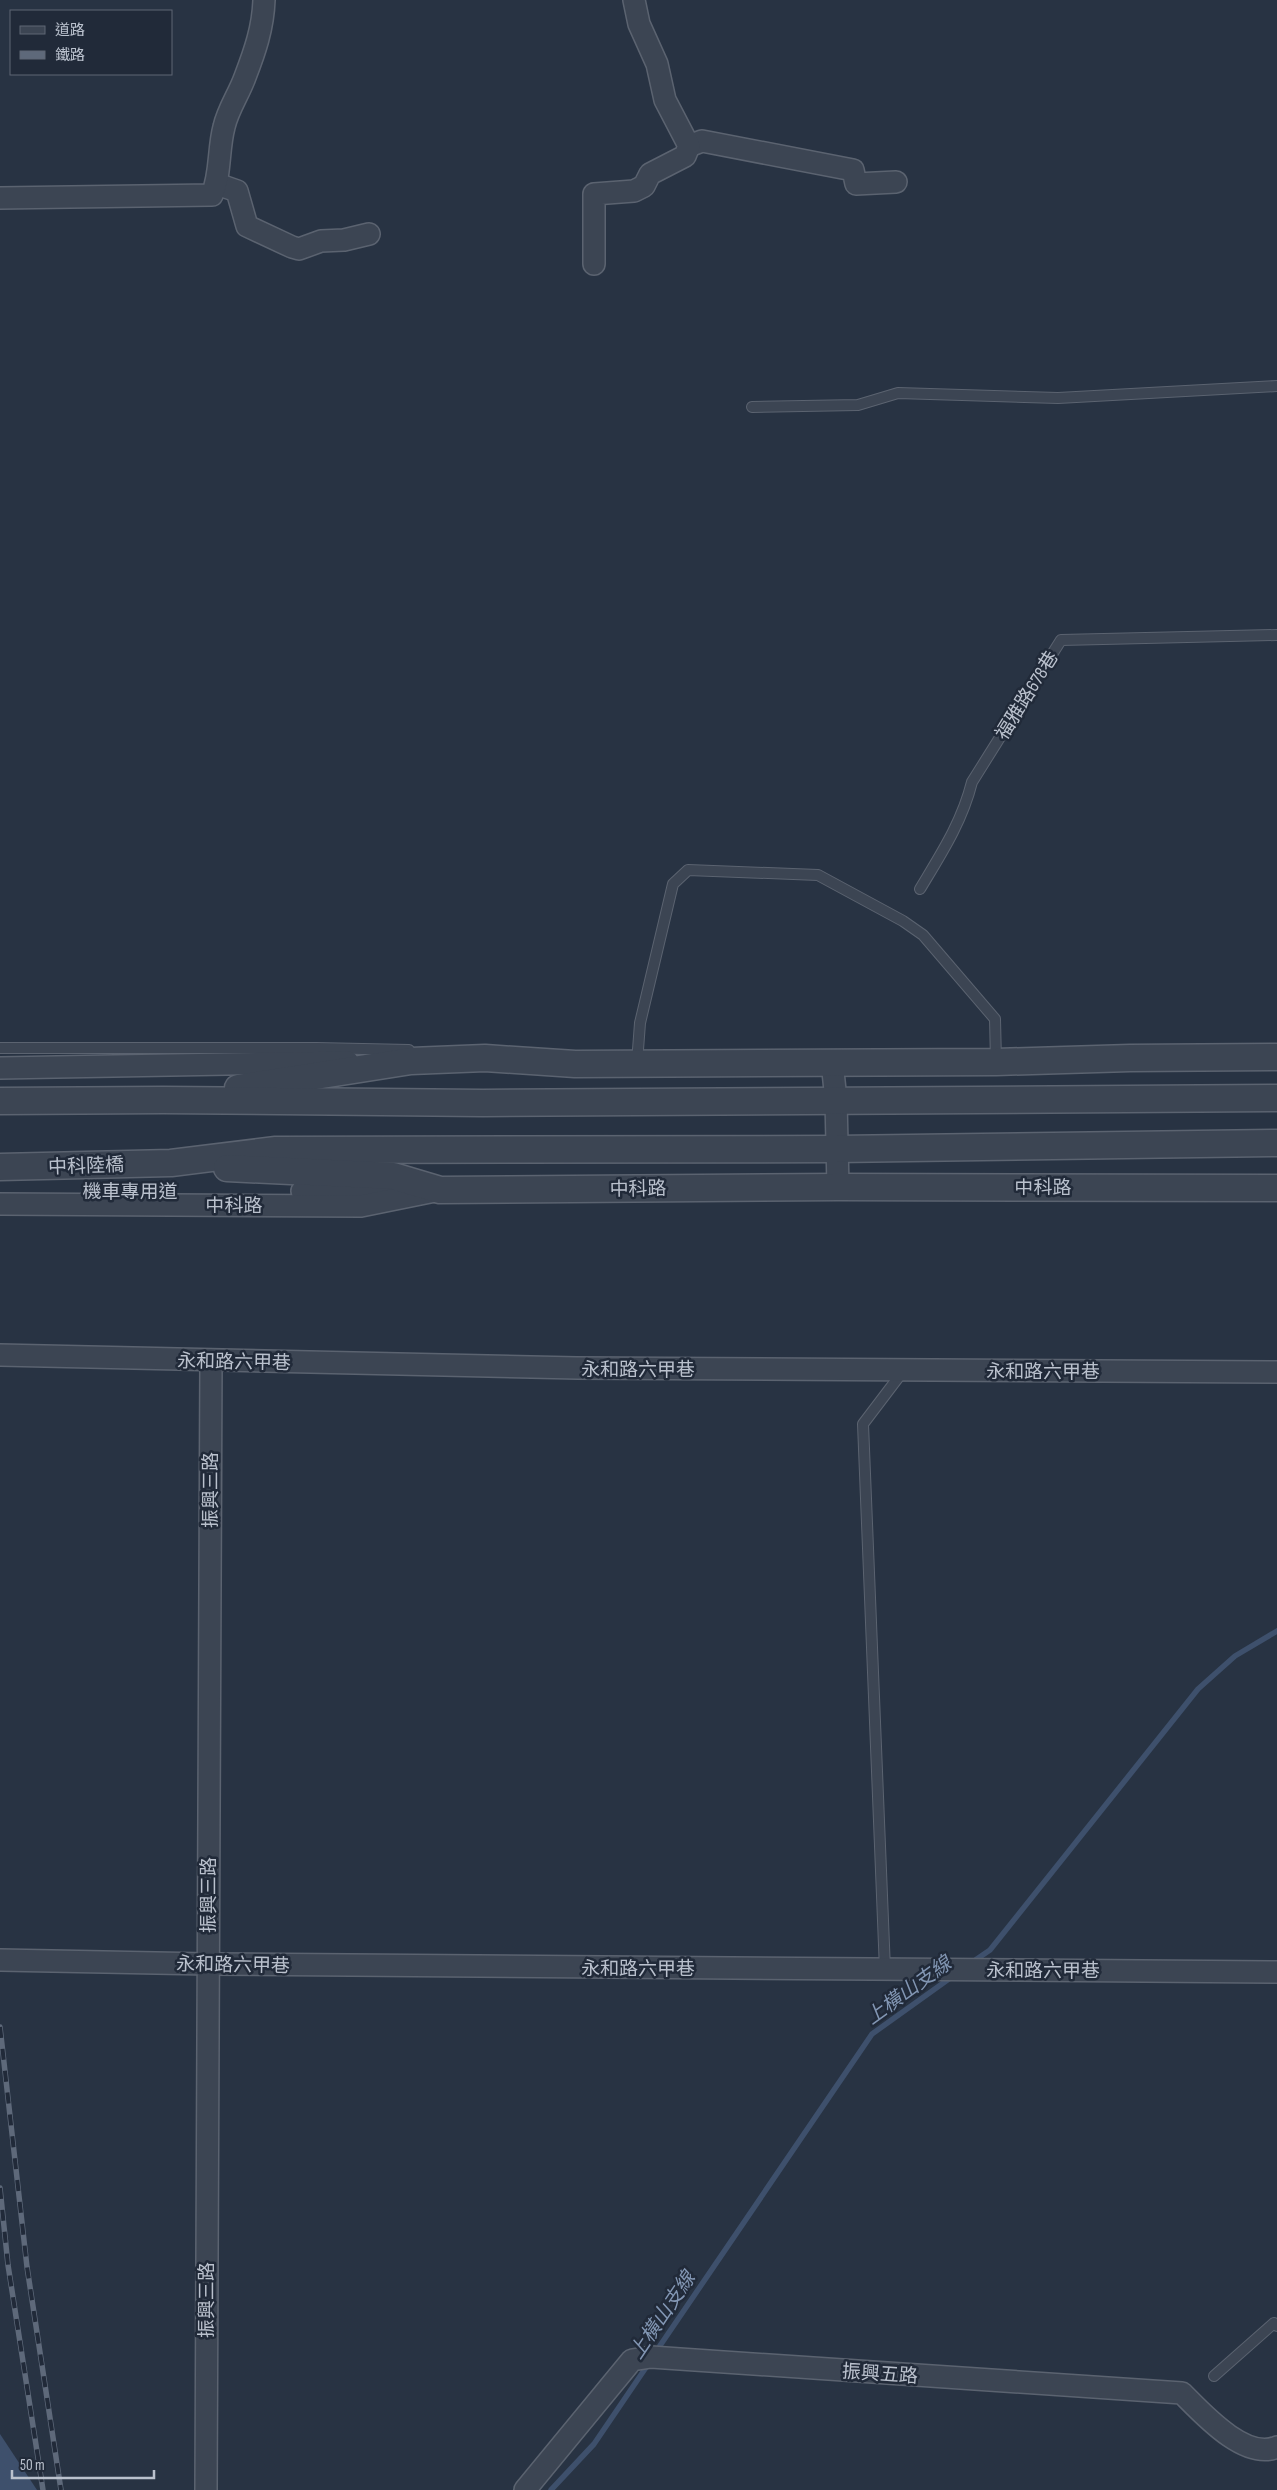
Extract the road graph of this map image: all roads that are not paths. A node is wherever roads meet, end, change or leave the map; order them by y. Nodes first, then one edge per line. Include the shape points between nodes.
1 (264, 0) edge
2 (634, 0) edge
3 (690, 146) junction
4 (896, 182) dead end
5 (217, 184) junction
6 (0, 198) edge
7 (369, 234) dead end
8 (594, 264) dead end
9 (1277, 386) edge
10 (752, 407) dead end
11 (1277, 635) edge
12 (920, 889) dead end
13 (0, 1048) edge
14 (1277, 1057) edge
15 (485, 1058) junction
16 (411, 1061) junction
17 (832, 1062) junction
18 (996, 1062) junction
19 (637, 1064) junction
20 (0, 1068) edge
21 (1277, 1098) edge
22 (163, 1100) junction
23 (836, 1100) junction
24 (0, 1101) edge
25 (1277, 1143) edge
26 (836, 1149) junction
27 (171, 1163) junction
28 (0, 1167) edge
29 (838, 1186) junction
30 (1277, 1188) edge
31 (440, 1190) junction
32 (0, 1192) edge
33 (0, 1204) edge
34 (0, 1355) edge
35 (211, 1360) junction
36 (904, 1370) junction
37 (1277, 1372) edge
38 (0, 1960) edge
39 (208, 1964) junction
40 (885, 1970) junction
41 (1277, 1972) edge
42 (1277, 2326) edge
43 (1214, 2376) dead end
44 (1277, 2447) edge
45 (206, 2490) edge
46 (525, 2490) edge

1 - 5 street via 260,41 230,106 224,127
2 - 3 street via 639,24 657,64 664,100
3 - 4 street via 702,141 853,170 856,184
3 - 8 street via 685,156 650,174 644,186 594,194
5 - 6 street via 212,195
5 - 7 street via 237,190 242,214 250,230 292,247 299,249 321,241
9 - 10 lane via 1058,398 898,393 858,406
11 - 12 lane, 福雅路678巷 via 1061,640 972,782 957,826
13 - 15 lane via 318,1048 409,1050
14 - 18 street
15 - 16 street
15 - 19 street
16 - 20 street
16 - 22 street
17 - 18 street
17 - 19 street
17 - 23 street
18 - 19 lane via 995,1019 923,935 903,921 818,875 688,870 673,884 640,1022
21 - 23 street
22 - 23 street via 483,1103
22 - 24 street
23 - 26 street
25 - 26 street, 中科路
26 - 27 street, 中科路 via 276,1150
26 - 29 street
27 - 28 street, 中科陸橋
27 - 31 street via 393,1176
29 - 30 street, 中科路
29 - 31 street, 中科路
31 - 32 street, 機車專用道
31 - 33 street, 中科路 via 361,1206
34 - 35 street, 永和路六甲巷
35 - 36 street, 永和路六甲巷 via 577,1368
35 - 39 street, 振興三路
36 - 37 street, 永和路六甲巷
36 - 40 lane via 863,1424
38 - 39 street, 永和路六甲巷
39 - 40 street, 永和路六甲巷
39 - 45 street, 振興三路
40 - 41 street, 永和路六甲巷
42 - 43 lane via 1274,2323
44 - 46 street, 振興五路 via 1252,2448 1219,2430 1182,2393 651,2357 632,2360

